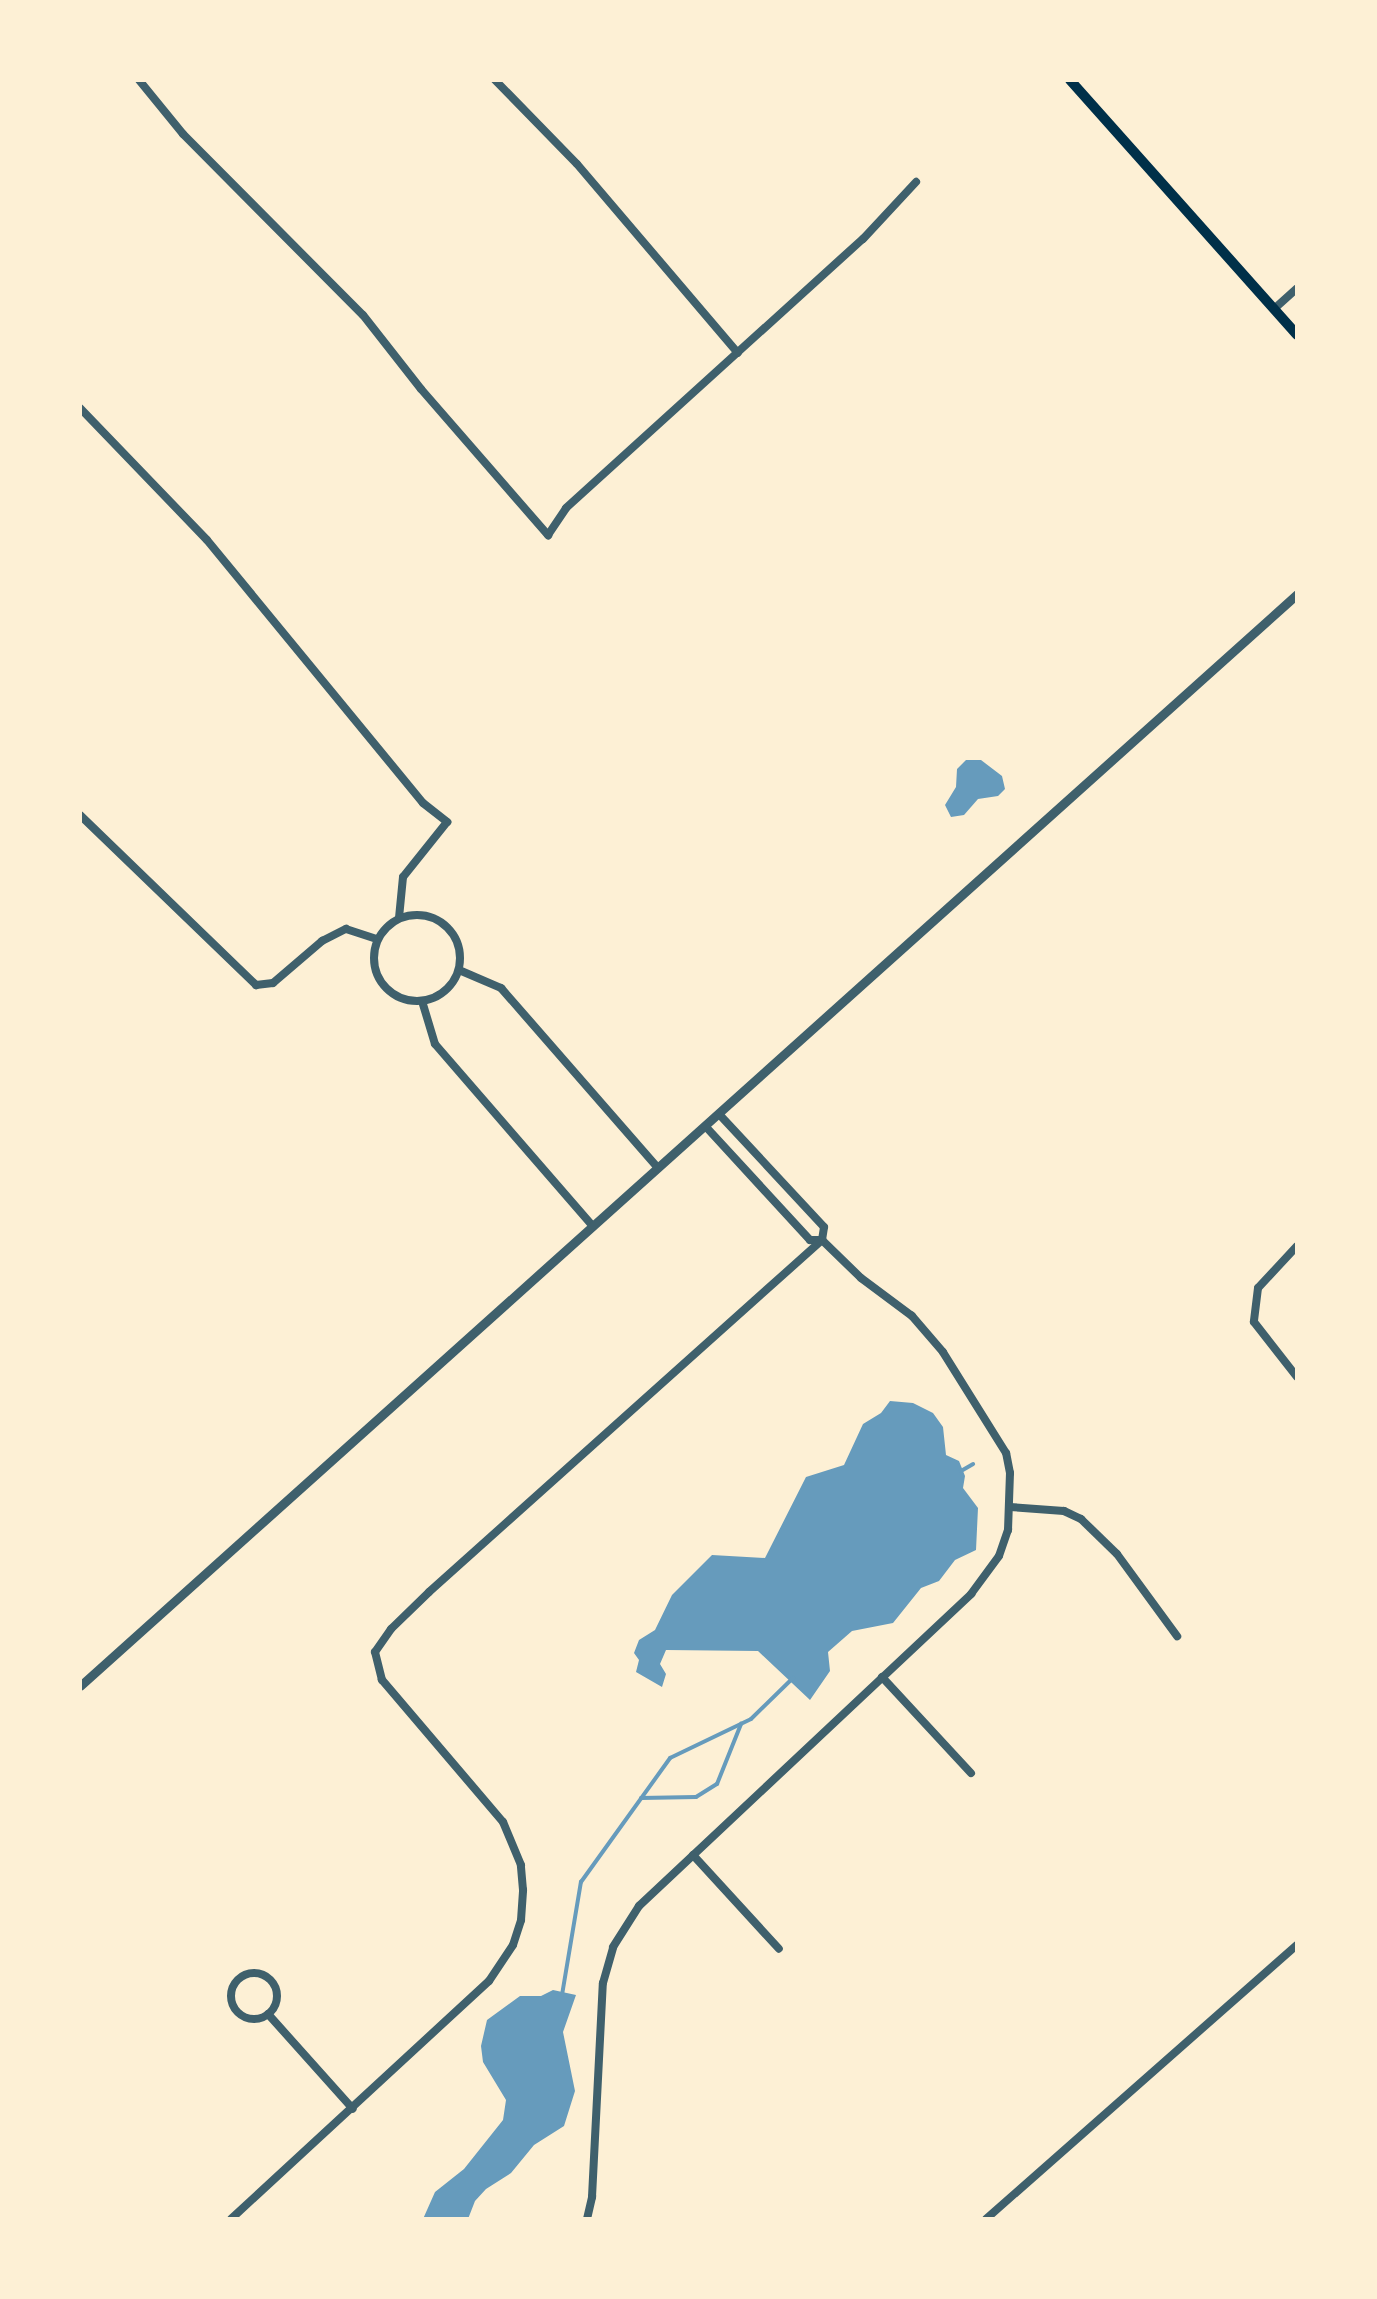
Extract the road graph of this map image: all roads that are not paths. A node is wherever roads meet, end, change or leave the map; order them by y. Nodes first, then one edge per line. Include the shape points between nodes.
1 (139, 80) edge
2 (496, 80) edge
3 (1070, 80) edge
4 (916, 182) dead end
5 (1297, 288) edge
6 (1274, 310) junction
7 (1297, 335) edge
8 (738, 353) junction
9 (80, 408) edge
10 (1297, 594) edge
11 (80, 815) edge
12 (399, 918) junction
13 (378, 939) junction
14 (459, 970) junction
15 (422, 1002) junction
16 (720, 1115) junction
17 (706, 1128) junction
18 (658, 1168) junction
19 (592, 1224) junction
20 (822, 1240) junction
21 (1297, 1246) edge
22 (1297, 1377) edge
23 (1010, 1508) junction
24 (1177, 1636) dead end
25 (882, 1677) junction
26 (80, 1686) edge
27 (972, 1773) dead end
28 (693, 1855) junction
29 (1297, 1945) edge
30 (779, 1949) dead end
31 (268, 2014) junction
32 (354, 2109) junction
33 (232, 2219) edge
34 (587, 2219) edge
35 (986, 2219) edge

1 - 8 street via 363,315 548,534 566,508
2 - 8 street
3 - 6 main road
4 - 8 street
5 - 6 street
6 - 7 main road
9 - 12 street via 207,540 423,803 448,822 403,877
10 - 16 street
11 - 13 street via 256,985 273,982 334,934 358,929
12 - 13 street
12 - 14 street via 413,914 440,921 457,942
13 - 15 street via 373,957 381,983 395,996
14 - 15 street via 446,991
14 - 18 street via 502,988
15 - 19 street via 435,1044
16 - 17 street
16 - 20 street via 824,1227
17 - 18 street
17 - 20 street via 810,1240
18 - 19 street
19 - 26 street
20 - 23 street via 912,1316 943,1352 1006,1453
20 - 32 street via 377,1646 374,1664 382,1680 504,1822 524,1890 521,1920 496,1972
21 - 22 street via 1258,1288 1254,1322
23 - 24 street via 1064,1511 1081,1519
23 - 25 street via 1004,1543 986,1578
25 - 27 street
25 - 28 street
28 - 30 street
28 - 34 street via 639,1906 614,1947 604,1982
29 - 35 street
31 - 31 street via 252,2019 237,2012 231,1996 236,1980 251,1973 273,1984 277,2000
31 - 32 street
32 - 33 street

